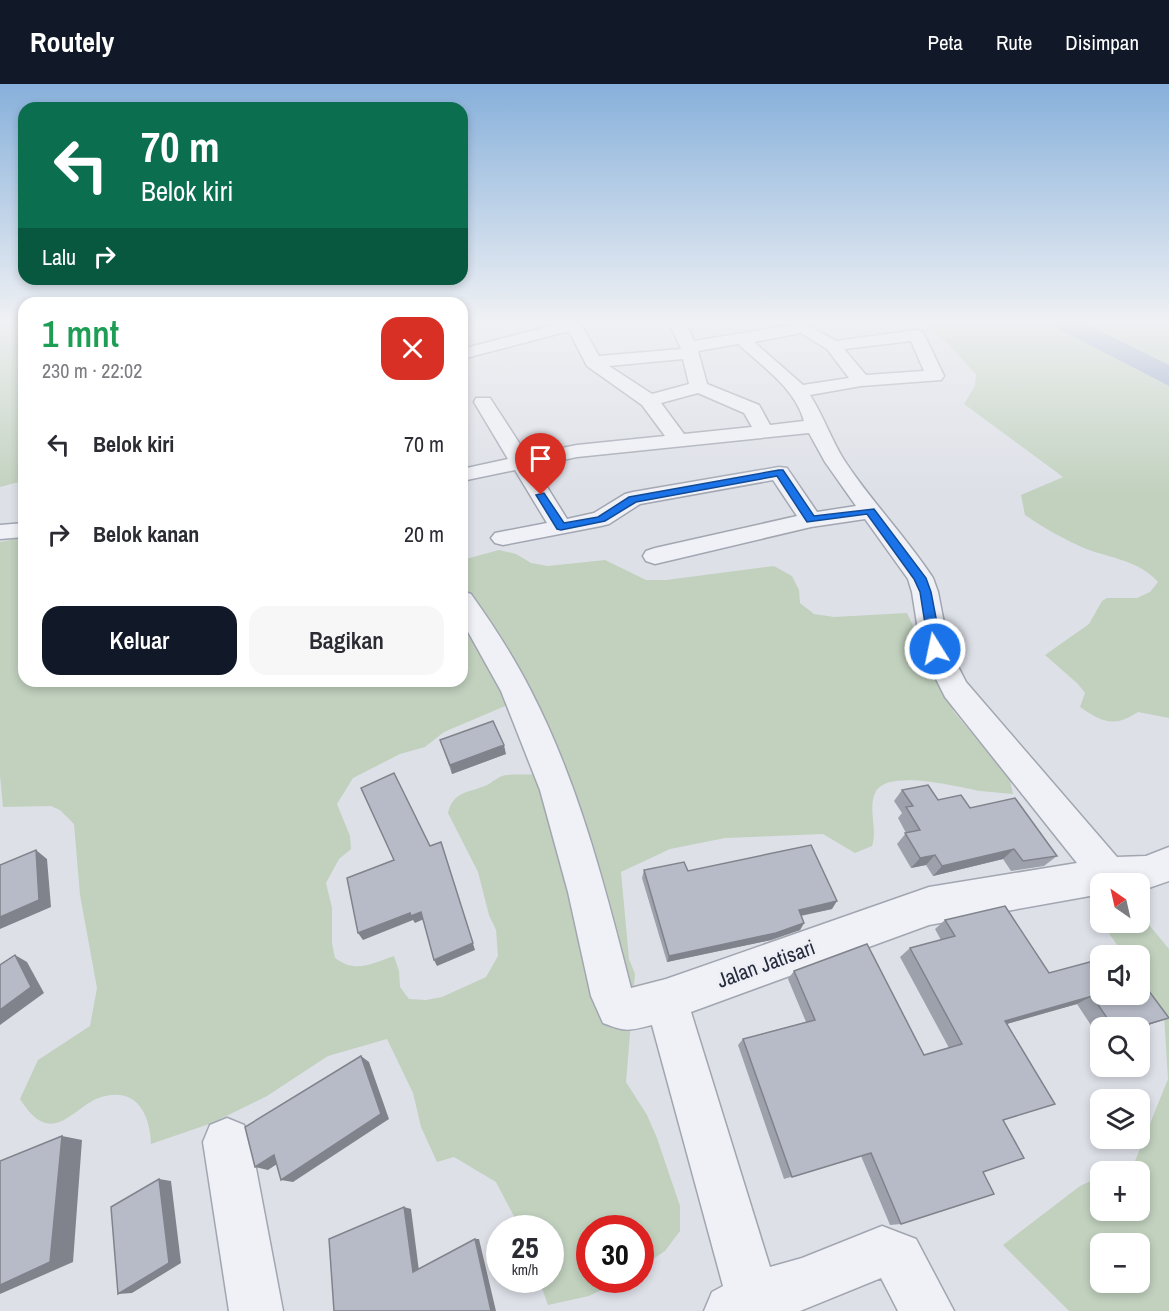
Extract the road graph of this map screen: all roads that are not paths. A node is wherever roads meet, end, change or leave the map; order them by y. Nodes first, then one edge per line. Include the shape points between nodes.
1 (618, 379) edge
2 (697, 379) edge
3 (786, 379) edge
4 (886, 379) edge
5 (861, 381) joint
6 (699, 387) junction
7 (799, 391) junction
8 (649, 401) junction
9 (483, 402) dead end
10 (815, 426) junction
11 (764, 431) junction
12 (679, 440) junction
13 (521, 463) junction
14 (468, 474) edge
15 (870, 511) junction
16 (811, 520) junction
17 (561, 527) junction
18 (18, 530) edge
19 (0, 532) edge
20 (503, 538) dead end
21 (655, 556) dead end
22 (468, 609) edge
23 (1169, 864) edge
24 (1107, 873) edge
25 (1146, 873) edge
26 (1090, 878) edge
27 (666, 1000) junction
28 (227, 1142) dead end
29 (742, 1305) edge
30 (256, 1311) edge
31 (927, 1311) edge

1 - 8 street
2 - 6 street
3 - 7 street
4 - 5 street
5 - 7 street
6 - 8 street
6 - 11 street via 752,409
7 - 10 street
8 - 12 street
9 - 13 street
10 - 11 street
10 - 15 street
11 - 12 street
12 - 13 street via 577,451
13 - 14 street
13 - 17 street
15 - 16 street
15 - 24 street via 920,578 935,649 956,689
16 - 17 street via 779,472 633,499 601,519
16 - 21 street
17 - 20 street
18 - 19 street
22 - 27 street, Jalan Jatisari via 512,681 546,764 570,829 618,1008 627,1010
23 - 25 street, Jalan Jatisari
26 - 27 street, Jalan Jatisari via 928,906
27 - 29 street
28 - 30 street
29 - 31 street via 882,1252 898,1257

